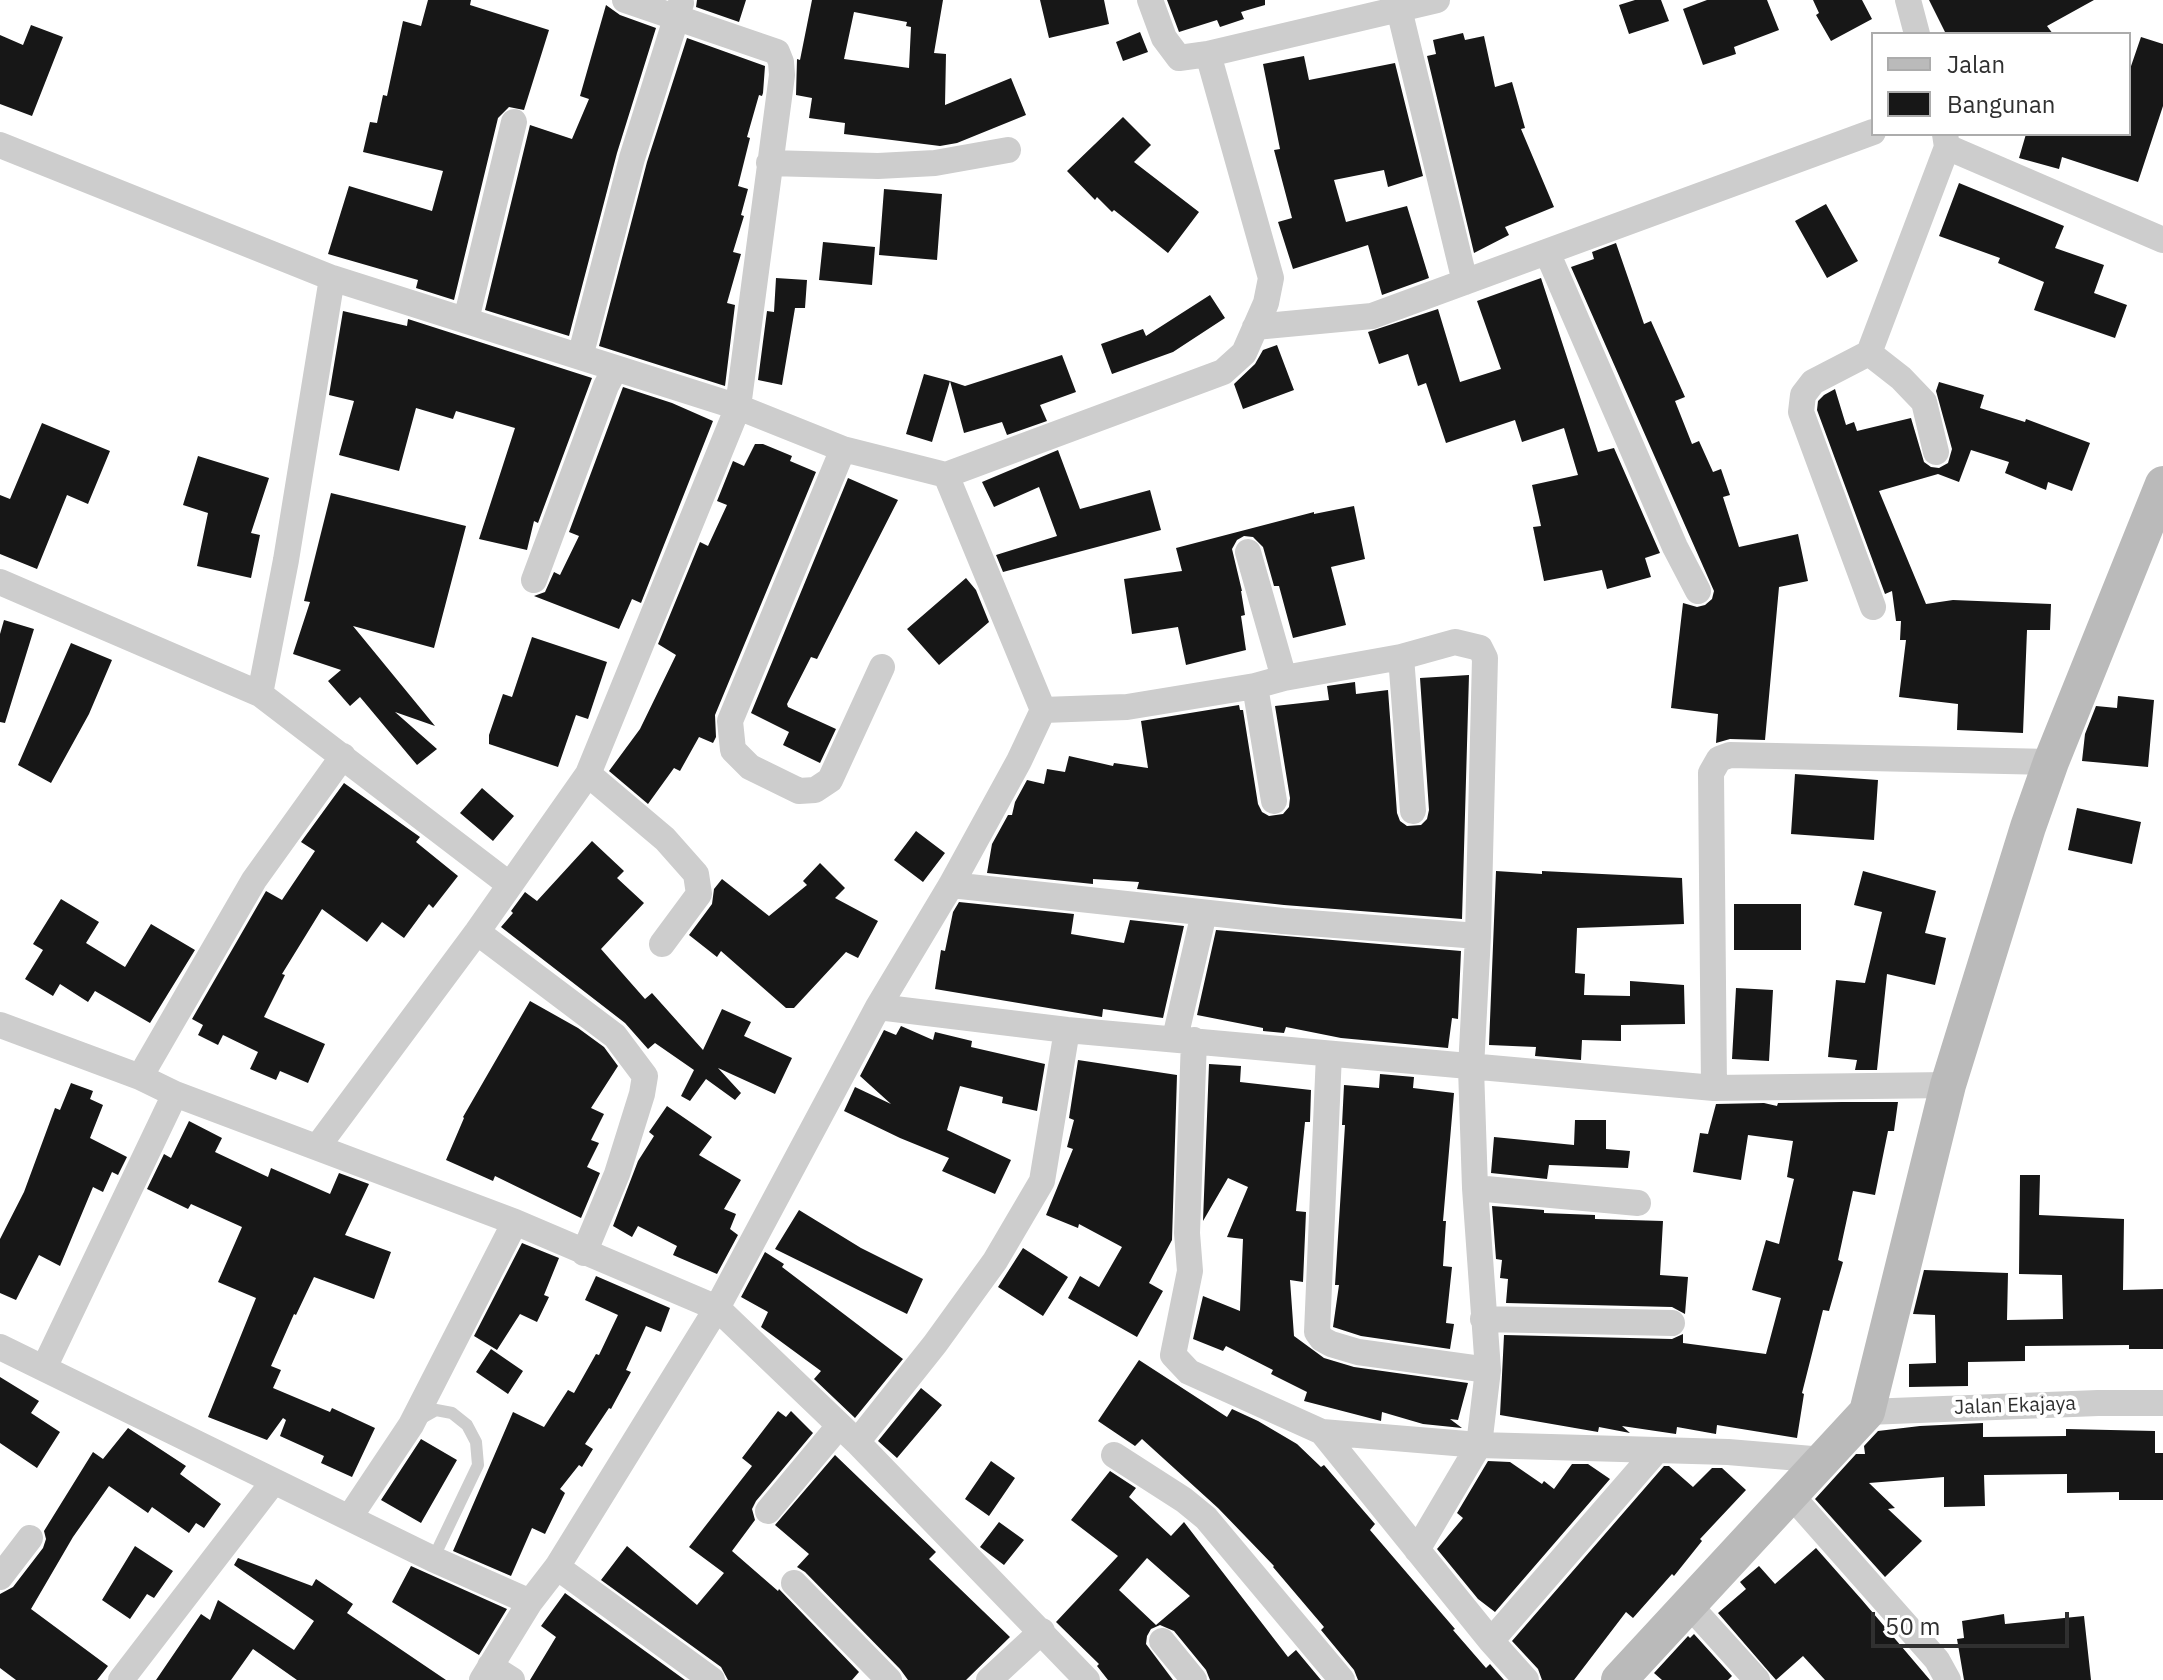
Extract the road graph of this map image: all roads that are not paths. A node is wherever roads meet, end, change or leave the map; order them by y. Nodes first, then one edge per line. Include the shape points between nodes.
1 (625, 0) edge
2 (1150, 0) edge
3 (1437, 0) edge
4 (1908, 0) edge
5 (679, 9) edge
6 (1399, 9) junction
7 (1916, 32) edge
8 (1208, 54) junction
9 (514, 122) dead end
10 (1871, 133) edge
11 (1946, 141) edge
12 (0, 145) edge
13 (1008, 150) dead end
14 (769, 163) junction
15 (2163, 240) edge
16 (1547, 252) junction
17 (332, 278) junction
18 (1465, 282) junction
19 (466, 320) junction
20 (1255, 327) junction
21 (1869, 353) junction
22 (580, 357) junction
23 (615, 369) junction
24 (738, 407) junction
25 (843, 449) junction
26 (1936, 452) dead end
27 (946, 475) junction
28 (2163, 484) edge
29 (1248, 552) dead end
30 (534, 580) dead end
31 (0, 582) edge
32 (1698, 591) dead end
33 (1873, 607) dead end
34 (1401, 657) junction
35 (882, 667) dead end
36 (1284, 678) junction
37 (1255, 686) junction
38 (260, 694) junction
39 (1043, 710) junction
40 (343, 756) junction
41 (2051, 762) junction
42 (588, 774) junction
43 (1274, 801) dead end
44 (1413, 811) dead end
45 (510, 885) junction
46 (951, 885) junction
47 (1204, 913) junction
48 (477, 932) junction
49 (1478, 936) junction
50 (662, 944) dead end
51 (878, 1007) junction
52 (0, 1025) edge
53 (1067, 1030) junction
54 (1185, 1039) junction
55 (1329, 1054) junction
56 (1471, 1068) junction
57 (140, 1077) junction
58 (1948, 1085) junction
59 (1714, 1088) junction
60 (175, 1094) junction
61 (318, 1146) junction
62 (1475, 1188) junction
63 (1638, 1203) dead end
64 (515, 1222) junction
65 (584, 1253) junction
66 (717, 1308) junction
67 (1483, 1319) junction
68 (1672, 1323) dead end
69 (0, 1347) edge
70 (44, 1368) junction
71 (1488, 1370) junction
72 (2163, 1403) edge
73 (1867, 1412) junction
74 (411, 1425) junction
75 (1322, 1432) junction
76 (848, 1434) junction
77 (1479, 1445) junction
78 (1657, 1450) junction
79 (1114, 1455) dead end
80 (1824, 1460) junction
81 (274, 1481) junction
82 (1790, 1494) junction
83 (768, 1511) dead end
84 (349, 1518) junction
85 (30, 1538) dead end
86 (1417, 1550) junction
87 (433, 1559) junction
88 (557, 1567) junction
89 (0, 1577) edge
90 (794, 1583) dead end
91 (530, 1602) junction
92 (1690, 1606) junction
93 (1042, 1631) junction
94 (1162, 1641) dead end
95 (1491, 1641) junction
96 (495, 1675) edge
97 (121, 1680) edge
98 (712, 1680) edge
99 (889, 1680) edge
100 (989, 1680) edge
101 (1087, 1680) edge
102 (1194, 1680) edge
103 (1342, 1680) edge
104 (1526, 1680) edge
105 (1619, 1680) edge
106 (1757, 1680) edge
107 (1948, 1680) edge

1 - 5 street
2 - 8 street via 1164,38 1179,58
3 - 6 street
4 - 7 street
5 - 14 street via 777,52 782,75
5 - 22 street via 632,158
6 - 8 street
6 - 18 street
8 - 20 street via 1271,278
9 - 19 street
10 - 16 street
11 - 15 street
11 - 21 street
12 - 17 street
13 - 14 street via 935,163
14 - 24 street
16 - 18 street
16 - 32 street
17 - 19 street
17 - 38 street
18 - 20 street via 1372,316
19 - 22 street
20 - 27 street via 1244,353 1223,372
21 - 26 street via 1924,402
21 - 33 street via 1813,382 1803,395 1801,412
22 - 23 street
23 - 24 street
23 - 30 street
24 - 25 street
24 - 42 street
25 - 27 street
25 - 35 street via 730,721 733,750 750,767 774,779 799,791 815,790 830,780
27 - 39 street
28 - 41 street
29 - 36 street
31 - 38 street
34 - 36 street
34 - 44 street
34 - 49 street via 1455,642 1480,648 1485,658
36 - 37 street
37 - 39 street via 1127,707
37 - 43 street
38 - 40 street
39 - 46 street
40 - 45 street
40 - 57 street via 254,880
41 - 58 street
41 - 59 street via 1730,755 1719,759 1711,773
42 - 45 street
42 - 50 street via 665,839 696,874 699,894
45 - 48 street
46 - 47 street
46 - 51 street
47 - 49 street
47 - 54 street
48 - 61 street
48 - 65 street via 615,1036 645,1076 617,1174
49 - 56 street
51 - 53 street
51 - 66 street
52 - 57 street
53 - 54 street
53 - 76 street via 1042,1181 995,1261 935,1344
54 - 55 street
54 - 75 street via 1190,1271 1173,1355 1189,1372
55 - 56 street
55 - 71 street via 1317,1332 1331,1344 1358,1352
56 - 59 street
56 - 62 street
57 - 60 street
58 - 59 street
58 - 73 street
60 - 61 street
60 - 70 street
61 - 64 street
62 - 63 street
62 - 67 street
64 - 65 street
64 - 74 street
65 - 66 street
66 - 76 street
66 - 88 street
67 - 68 street
67 - 71 street
69 - 70 street
70 - 81 street
71 - 77 street
72 - 73 street, Jalan Ekajaya
73 - 80 street
74 - 84 street
74 - 87 lane via 436,1410 452,1413 476,1442 478,1465
75 - 77 street
75 - 86 street
76 - 83 street
76 - 93 street
77 - 78 street
77 - 86 street
78 - 80 street
78 - 95 street
79 - 103 street via 1206,1518
80 - 82 street
81 - 84 street
81 - 97 street
82 - 92 street
82 - 107 street via 1937,1660
84 - 87 street
85 - 89 street
86 - 95 street
87 - 91 street
88 - 91 street
88 - 98 street
90 - 99 street
91 - 96 street
92 - 105 street
92 - 106 street
93 - 100 street
93 - 101 street
94 - 102 street
95 - 104 street

